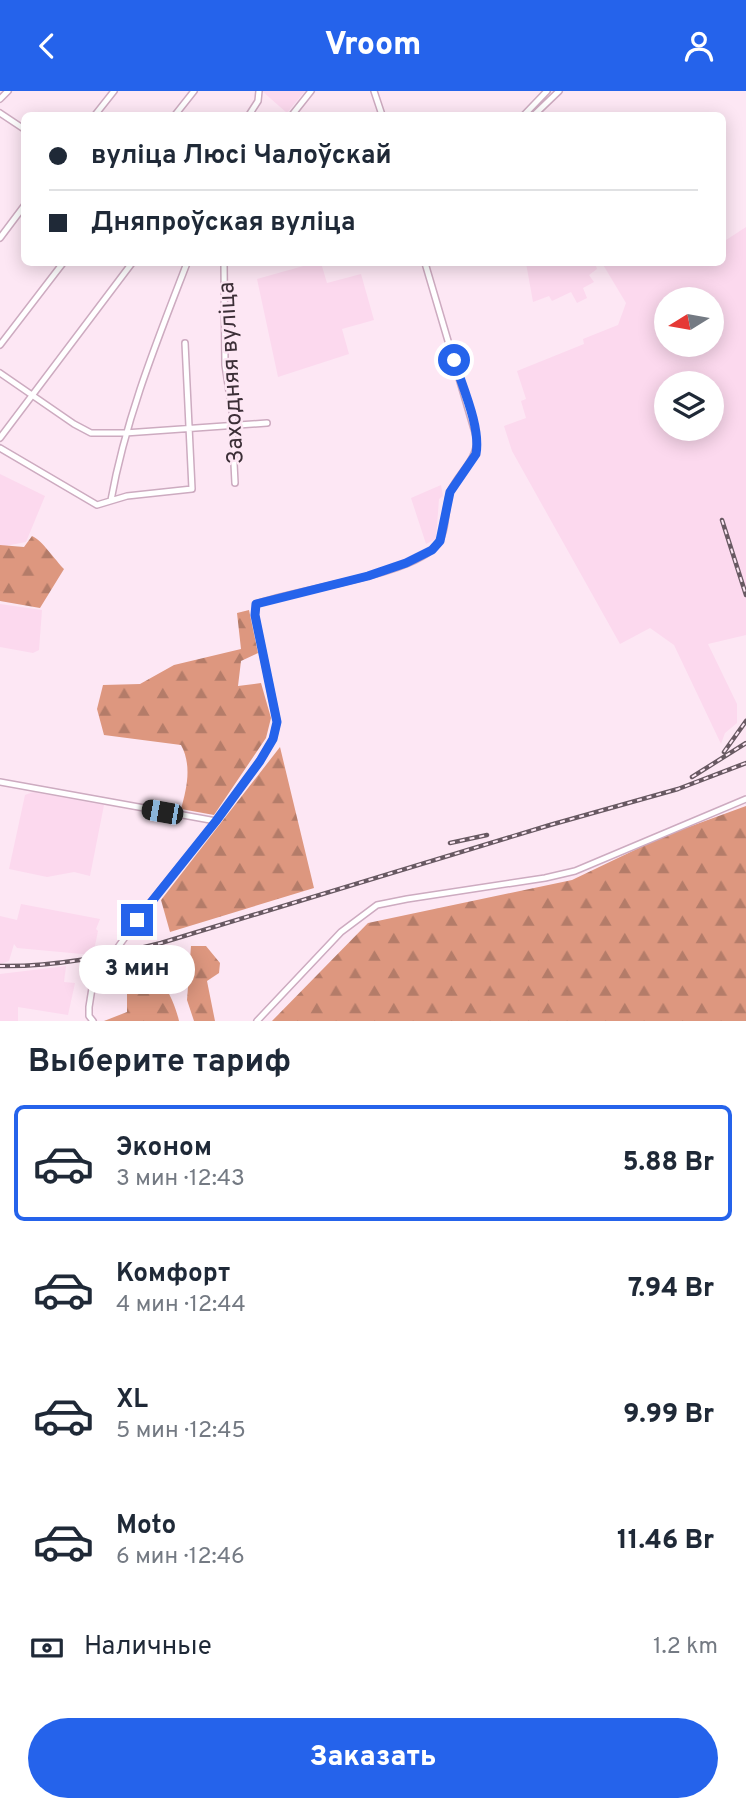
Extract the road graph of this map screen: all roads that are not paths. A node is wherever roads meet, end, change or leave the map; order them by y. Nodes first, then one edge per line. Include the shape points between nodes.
1 (8, 91) edge
2 (114, 91) edge
3 (194, 91) edge
4 (259, 91) edge
5 (312, 91) edge
6 (374, 91) edge
7 (547, 91) edge
8 (559, 91) edge
9 (0, 99) edge
10 (97, 112) edge
11 (177, 112) edge
12 (251, 112) edge
13 (294, 112) edge
14 (381, 112) edge
15 (527, 112) edge
16 (537, 112) edge
17 (0, 113) edge
18 (21, 127) edge
19 (21, 210) edge
20 (0, 238) edge
21 (61, 266) edge
22 (130, 266) edge
23 (186, 266) edge
24 (224, 266) edge
25 (426, 266) edge
26 (186, 343) dead end
27 (0, 345) edge
28 (0, 373) edge
29 (32, 395) junction
30 (267, 423) dead end
31 (232, 424) junction
32 (188, 429) junction
33 (125, 433) junction
34 (0, 438) edge
35 (0, 447) edge
36 (235, 483) dead end
37 (111, 500) junction
38 (0, 782) edge
39 (746, 799) edge
40 (216, 821) junction
41 (93, 1021) edge
42 (257, 1021) edge

1 - 9 street
2 - 10 street
3 - 11 street
4 - 12 street
5 - 13 street
6 - 14 street
7 - 15 street
8 - 16 street
17 - 18 street
19 - 20 street
21 - 27 street
22 - 29 street
23 - 33 street
24 - 31 street, Заходняя вуліца via 225,365
25 - 40 street via 475,428 476,454 450,492 440,541 432,550 368,576 256,604 277,722 260,761
26 - 32 street
28 - 29 street
29 - 33 street via 91,433
29 - 34 street
30 - 31 street
31 - 32 street
31 - 36 street, Заходняя вуліца
32 - 33 street
32 - 37 street via 192,489
33 - 37 street
35 - 37 street via 97,505
38 - 40 street
39 - 42 street via 575,871 377,905 341,932
40 - 41 street via 93,982 89,1007

